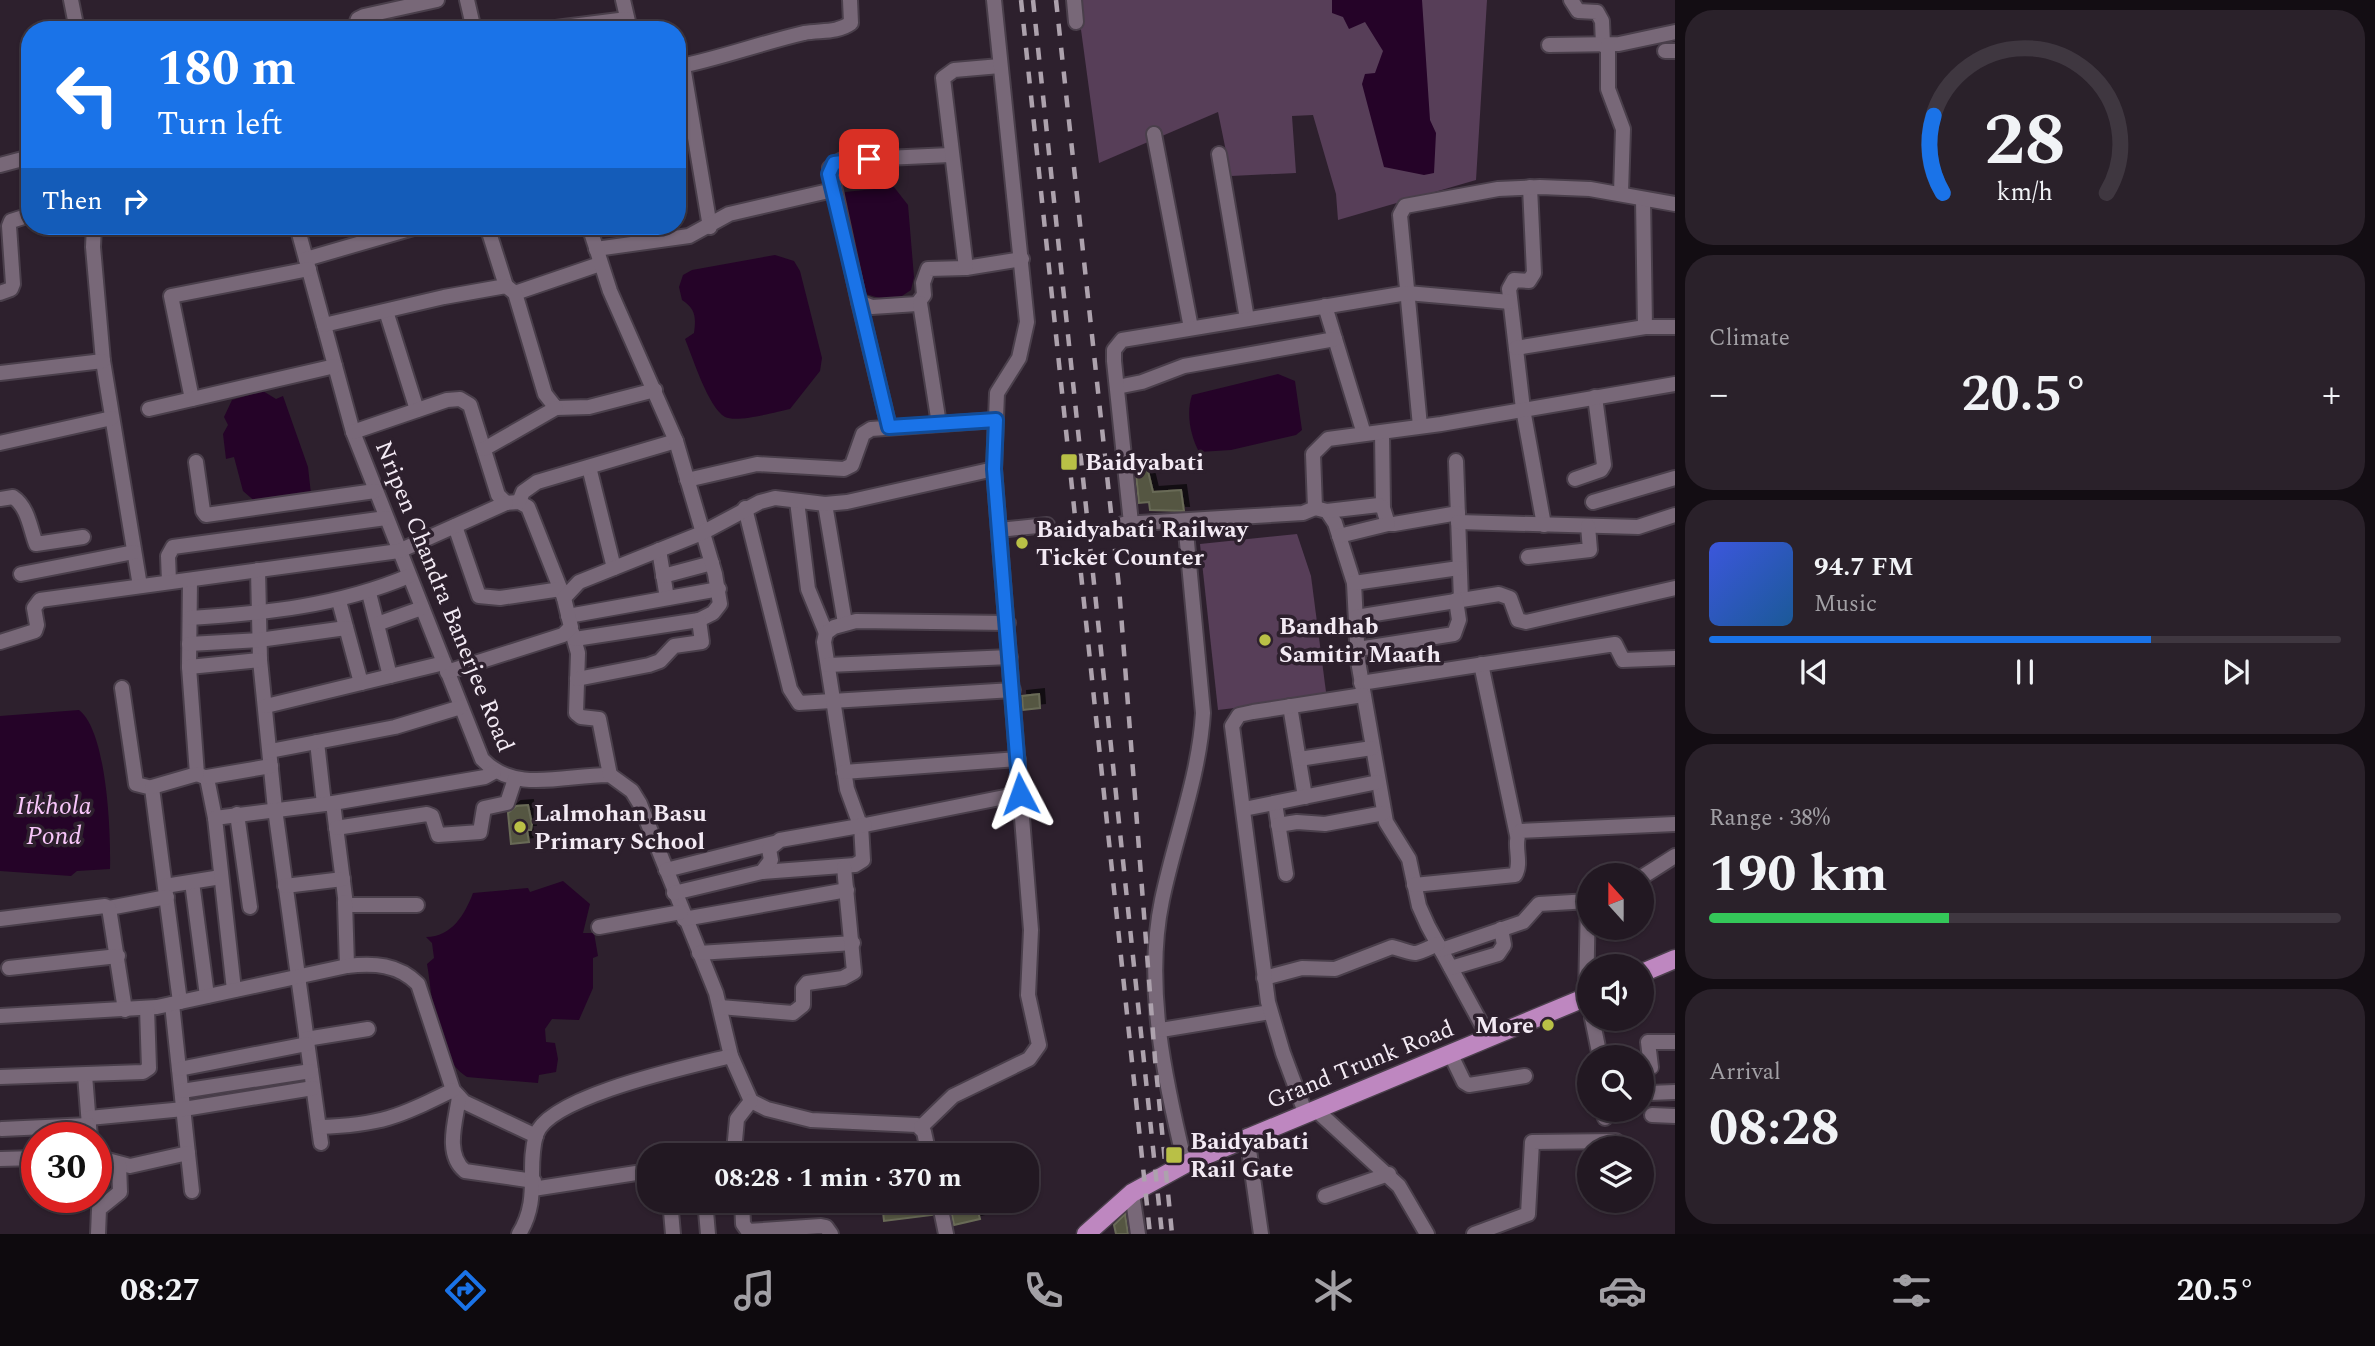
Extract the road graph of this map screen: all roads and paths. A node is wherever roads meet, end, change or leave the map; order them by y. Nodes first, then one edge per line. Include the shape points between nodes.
1 (71, 0) edge
2 (437, 0) edge
3 (467, 0) edge
4 (624, 0) edge
5 (850, 0) edge
6 (994, 0) edge
7 (1074, 0) edge
8 (1571, 0) edge
9 (75, 21) edge
10 (357, 21) edge
11 (472, 21) edge
12 (628, 21) edge
13 (1076, 22) dead end
14 (1675, 32) edge
15 (1549, 45) dead end
16 (1606, 45) junction
17 (686, 64) edge
18 (1000, 66) junction
19 (686, 98) edge
20 (1154, 134) dead end
21 (1219, 154) dead end
22 (950, 155) junction
23 (21, 160) edge
24 (0, 166) edge
25 (1530, 187) junction
26 (833, 190) junction
27 (1621, 193) junction
28 (1643, 199) junction
29 (1675, 204) edge
30 (21, 218) edge
31 (710, 227) junction
32 (94, 235) edge
33 (299, 235) edge
34 (393, 235) edge
35 (491, 235) edge
36 (592, 235) edge
37 (596, 249) junction
38 (1021, 259) junction
39 (307, 264) junction
40 (600, 264) junction
41 (966, 268) junction
42 (511, 290) junction
43 (0, 293) edge
44 (1406, 293) junction
45 (859, 302) junction
46 (1510, 302) junction
47 (920, 303) junction
48 (1325, 306) junction
49 (386, 311) junction
50 (1247, 319) junction
51 (324, 326) junction
52 (1646, 327) junction
53 (1675, 327) edge
54 (1191, 328) junction
55 (1335, 338) junction
56 (1516, 348) junction
57 (103, 361) junction
58 (335, 366) junction
59 (0, 373) edge
60 (1675, 384) edge
61 (1117, 387) junction
62 (655, 390) junction
63 (1595, 397) junction
64 (192, 399) junction
65 (556, 408) junction
66 (149, 409) dead end
67 (1524, 409) junction
68 (417, 410) junction
69 (112, 418) junction
70 (996, 420) junction
71 (939, 424) junction
72 (1420, 426) junction
73 (889, 427) junction
74 (353, 432) junction
75 (1382, 432) junction
76 (1364, 434) junction
77 (676, 441) junction
78 (0, 443) edge
79 (484, 449) junction
80 (1456, 461) dead end
81 (195, 462) dead end
82 (589, 467) junction
83 (994, 469) junction
84 (1675, 478) edge
85 (1574, 479) dead end
86 (687, 480) junction
87 (375, 491) junction
88 (0, 499) edge
89 (797, 501) junction
90 (513, 502) junction
91 (1593, 502) dead end
92 (825, 504) junction
93 (1383, 508) junction
94 (745, 509) junction
95 (1321, 509) junction
96 (1675, 515) edge
97 (386, 518) junction
98 (1458, 518) junction
99 (1185, 521) junction
100 (1127, 523) junction
101 (1388, 524) junction
102 (1047, 525) joint
103 (1544, 525) junction
104 (455, 526) junction
105 (1588, 526) junction
106 (999, 530) junction
107 (702, 533) junction
108 (1339, 536) junction
109 (83, 537) dead end
110 (659, 550) junction
111 (399, 551) junction
112 (134, 552) junction
113 (1528, 557) dead end
114 (712, 563) junction
115 (614, 568) junction
116 (1459, 568) junction
117 (258, 570) junction
118 (21, 574) dead end
119 (409, 576) junction
120 (663, 576) junction
121 (190, 580) junction
122 (169, 582) junction
123 (1354, 583) junction
124 (140, 586) junction
125 (719, 589) junction
126 (1675, 589) edge
127 (369, 593) junction
128 (563, 594) junction
129 (667, 598) junction
130 (1459, 600) junction
131 (339, 601) junction
132 (422, 608) junction
133 (257, 613) junction
134 (1356, 617) junction
135 (190, 618) junction
136 (699, 620) junction
137 (845, 623) junction
138 (1008, 623) junction
139 (377, 624) junction
140 (571, 627) junction
141 (345, 628) junction
142 (826, 633) junction
143 (258, 640) junction
144 (0, 642) edge
145 (189, 644) junction
146 (1358, 649) junction
147 (1010, 657) junction
148 (1675, 658) edge
149 (260, 660) junction
150 (1481, 664) junction
151 (828, 665) junction
152 (189, 667) junction
153 (446, 667) junction
154 (390, 676) junction
155 (577, 679) junction
156 (361, 683) junction
157 (122, 688) dead end
158 (1362, 689) junction
159 (1013, 690) junction
160 (834, 700) junction
161 (266, 705) junction
162 (1290, 706) junction
163 (461, 707) junction
164 (317, 742) junction
165 (1372, 748) junction
166 (270, 751) junction
167 (1018, 759) junction
168 (1299, 759) junction
169 (271, 766) junction
170 (494, 772) junction
171 (844, 772) junction
172 (610, 775) junction
173 (202, 776) junction
174 (515, 779) junction
175 (1378, 782) junction
176 (152, 787) junction
177 (1020, 794) junction
178 (1305, 797) junction
179 (1275, 803) junction
180 (329, 804) junction
181 (275, 809) junction
182 (1244, 809) junction
183 (1384, 813) junction
184 (237, 814) junction
185 (215, 818) junction
186 (1675, 824) edge
187 (863, 825) junction
188 (1278, 825) junction
189 (336, 828) junction
190 (1517, 835) junction
191 (774, 843) junction
192 (1675, 856) edge
193 (844, 867) junction
194 (1654, 869) edge
195 (666, 870) junction
196 (762, 872) junction
197 (1286, 874) dead end
198 (220, 877) junction
199 (342, 879) junction
200 (192, 881) junction
201 (1414, 885) junction
202 (285, 886) junction
203 (847, 890) junction
204 (166, 891) junction
205 (674, 893) junction
206 (345, 902) junction
207 (1577, 902) edge
208 (417, 905) dead end
209 (250, 907) dead end
210 (109, 908) junction
211 (683, 915) junction
212 (0, 919) edge
213 (600, 928) dead end
214 (1501, 929) junction
215 (853, 943) junction
216 (1439, 947) junction
217 (699, 953) junction
218 (118, 956) junction
219 (1675, 959) edge
220 (347, 966) junction
221 (9, 968) dead end
222 (1451, 968) junction
223 (1654, 968) edge
224 (298, 977) junction
225 (1264, 978) junction
226 (234, 990) junction
227 (207, 996) junction
228 (176, 1003) junction
229 (1577, 1004) edge
230 (720, 1007) junction
231 (147, 1008) junction
232 (125, 1010) junction
233 (1270, 1012) junction
234 (0, 1016) edge
235 (368, 1029) dead end
236 (1161, 1030) junction
237 (1489, 1038) junction
238 (307, 1042) junction
239 (1675, 1042) edge
240 (1648, 1045) edge
241 (1450, 1054) junction
242 (730, 1056) junction
243 (179, 1069) junction
244 (311, 1071) junction
245 (85, 1074) junction
246 (1525, 1076) dead end
247 (0, 1077) edge
248 (313, 1088) junction
249 (182, 1091) junction
250 (1675, 1092) edge
251 (1654, 1093) edge
252 (456, 1094) junction
253 (751, 1101) junction
254 (184, 1109) junction
255 (1310, 1110) junction
256 (1654, 1115) edge
257 (1675, 1116) edge
258 (89, 1122) edge
259 (112, 1123) edge
260 (319, 1127) junction
261 (921, 1127) junction
262 (2, 1129) edge
263 (21, 1129) edge
264 (536, 1136) junction
265 (1247, 1136) junction
266 (1577, 1141) edge
267 (321, 1143) dead end
268 (736, 1143) edge
269 (926, 1143) edge
270 (188, 1153) junction
271 (0, 1158) edge
272 (21, 1158) edge
273 (112, 1162) edge
274 (119, 1164) junction
275 (1185, 1164) junction
276 (637, 1172) edge
277 (1389, 1174) junction
278 (534, 1185) junction
279 (192, 1191) dead end
280 (1132, 1193) junction
281 (1325, 1196) dead end
282 (671, 1213) edge
283 (706, 1213) edge
284 (743, 1213) edge
285 (942, 1213) edge
286 (99, 1234) edge
287 (519, 1234) edge
288 (673, 1234) edge
289 (708, 1234) edge
290 (831, 1234) edge
291 (946, 1234) edge
292 (1086, 1234) edge
293 (1138, 1234) edge
294 (1261, 1234) edge
295 (1427, 1234) edge
296 (1474, 1234) edge

1 - 9 street
2 - 10 street
3 - 11 street
4 - 12 street
5 - 17 street via 852,23 846,27 808,32
6 - 18 street
7 - 13 street
8 - 16 street via 1578,11 1600,15
14 - 16 street
15 - 16 street
16 - 27 street via 1608,89 1623,129
18 - 22 street via 954,70 943,78
18 - 38 street
19 - 31 street
20 - 54 street
21 - 50 street
22 - 26 street via 842,160 830,167
22 - 41 street
23 - 24 street
25 - 27 street
25 - 44 street via 1405,206 1400,215
25 - 46 street via 1534,274 1529,281 1511,283
26 - 31 street via 729,214
26 - 45 street
27 - 28 street
28 - 29 street
28 - 52 street
30 - 43 street via 9,226 13,284
31 - 37 street via 689,236
32 - 57 street
33 - 39 street, Nripen Chandra Banerjee Road
34 - 39 street
35 - 42 street
36 - 37 street
37 - 40 street
38 - 41 street
38 - 70 street via 1026,332 1019,358 997,393
39 - 51 street, Nripen Chandra Banerjee Road
39 - 64 street via 171,296
40 - 42 street
40 - 62 street
41 - 47 street via 928,270
42 - 49 street
42 - 65 street via 545,394
44 - 46 street
44 - 48 street
44 - 72 street
45 - 47 street via 872,307
45 - 73 street
46 - 56 street
47 - 71 street
48 - 50 street
48 - 55 street
49 - 51 street
49 - 68 street
50 - 54 street
51 - 58 street, Nripen Chandra Banerjee Road
52 - 53 street
52 - 56 street
54 - 61 street via 1122,340 1114,350
55 - 61 street via 1184,366
55 - 76 street
56 - 67 street
57 - 59 street
57 - 69 street
58 - 64 street
58 - 74 street, Nripen Chandra Banerjee Road
60 - 63 street
61 - 100 street
62 - 65 street via 589,407
62 - 77 street
63 - 67 street
63 - 85 street via 1604,465
64 - 66 street
65 - 79 street
67 - 72 street
67 - 103 street
68 - 74 street
68 - 79 street via 447,400 470,405
69 - 78 street
69 - 112 street
70 - 71 street
70 - 83 street
71 - 73 street
72 - 75 street
73 - 86 street via 863,434 857,457 844,469 757,464
74 - 87 street, Nripen Chandra Banerjee Road
75 - 76 street
75 - 93 street
76 - 95 street via 1328,439 1313,454
77 - 82 street
77 - 86 street
79 - 90 street via 498,495
80 - 98 street
81 - 87 street via 206,515
82 - 90 street via 529,486
82 - 115 street
83 - 92 street
83 - 106 street
84 - 91 street
86 - 107 street
87 - 97 street, Nripen Chandra Banerjee Road
88 - 109 street via 17,499 38,545
89 - 92 street
89 - 94 street via 775,498
89 - 142 street via 808,589
90 - 104 street
90 - 128 street via 528,507
92 - 137 street
93 - 95 street via 1372,504
93 - 101 street
94 - 107 street
94 - 160 street via 793,698 799,703
95 - 99 street
95 - 108 street
96 - 105 street via 1646,526
97 - 111 street, Nripen Chandra Banerjee Road
97 - 122 street via 173,547 168,556
98 - 101 street
98 - 103 street
98 - 116 street
99 - 100 street
99 - 236 street via 1203,713 1197,765 1159,921 1156,962
100 - 102 path
101 - 108 street
102 - 106 street
103 - 105 street
104 - 111 street
104 - 128 street via 479,596
105 - 113 street via 1590,550
106 - 138 street
107 - 110 street
107 - 114 street
108 - 123 street
110 - 115 street
110 - 120 street
111 - 117 street
111 - 119 street, Nripen Chandra Banerjee Road
112 - 118 street
112 - 124 street
114 - 120 street
114 - 125 street
115 - 128 street
116 - 123 street
116 - 130 street
117 - 121 street
117 - 133 street
119 - 127 street
119 - 132 street, Nripen Chandra Banerjee Road
120 - 129 street
121 - 122 street
121 - 135 street
122 - 124 street
123 - 134 street
124 - 144 street via 40,600 34,608 34,631
125 - 129 street
125 - 136 street via 720,604
126 - 130 street via 1526,622 1518,620 1506,595
127 - 131 street
127 - 139 street
128 - 140 street
129 - 140 street
130 - 134 street
130 - 146 street via 1454,634
131 - 133 street
131 - 141 street
132 - 139 street
132 - 153 street, Nripen Chandra Banerjee Road
133 - 135 street
133 - 143 street
134 - 146 street
135 - 145 street
136 - 140 street
136 - 155 street via 702,636 697,644 674,646 649,665
137 - 138 street
137 - 142 street
138 - 147 street
139 - 154 street
140 - 153 street via 548,642
140 - 155 street
141 - 143 street
141 - 156 street
142 - 151 street
143 - 145 street
143 - 149 street
145 - 152 street
146 - 158 street
147 - 151 street
147 - 159 street
148 - 150 street via 1623,660 1615,645
149 - 152 street
149 - 161 street
150 - 158 street
150 - 190 street
151 - 160 street
152 - 173 street
153 - 154 street
153 - 163 street, Nripen Chandra Banerjee Road
154 - 156 street
155 - 172 street via 576,713 599,719
156 - 161 street
157 - 176 street via 136,784
158 - 162 street
158 - 165 street
159 - 160 street
159 - 167 street
160 - 171 street
161 - 166 street
162 - 168 street
162 - 182 street via 1246,713 1234,720
163 - 164 street via 395,727
163 - 170 street, Nripen Chandra Banerjee Road via 482,759
164 - 166 street
164 - 180 street
165 - 168 street
165 - 175 street
166 - 169 street
167 - 171 street
167 - 177 street
168 - 178 street
169 - 173 street
169 - 181 street
170 - 174 street, Nripen Chandra Banerjee Road
170 - 180 street
171 - 187 street via 855,817
172 - 174 street, Nripen Chandra Banerjee Road
172 - 195 street via 632,791 640,804
173 - 176 street
173 - 185 street
174 - 189 street via 507,803 484,808 480,832 438,835 432,816 427,814
175 - 178 street
175 - 183 street
176 - 204 street
177 - 187 street
177 - 261 street via 1031,930 1028,995 1039,1045 1028,1059 953,1096
178 - 179 street
179 - 182 street
179 - 188 street
180 - 181 street
180 - 189 street
181 - 184 street
181 - 202 street
182 - 225 street
183 - 188 street via 1325,824
183 - 201 street via 1409,859
184 - 185 street
184 - 209 street
185 - 198 street
186 - 190 street via 1528,830
187 - 191 street
187 - 193 street via 863,860
188 - 197 street
189 - 199 street
190 - 201 street via 1519,866 1515,875
191 - 195 street
191 - 196 street
192 - 194 street
193 - 196 street
193 - 203 street
195 - 205 street
196 - 205 street
198 - 200 street
198 - 226 street
199 - 202 street
199 - 206 street
200 - 204 street
200 - 227 street
201 - 216 street
202 - 224 street
203 - 211 street
203 - 215 street
204 - 210 street
204 - 228 street
205 - 211 street
206 - 208 street via 348,906
206 - 220 street
207 - 214 street via 1539,904 1528,919
210 - 212 street
210 - 218 street
211 - 213 street
211 - 217 street
214 - 216 street
214 - 222 street via 1504,945 1498,954
215 - 217 street
215 - 230 street via 854,972 807,983 799,1011
216 - 222 street
216 - 225 street via 1409,955 1392,947 1325,971 1302,968
217 - 230 street
218 - 221 street
218 - 232 street
219 - 223 main road
220 - 224 street
220 - 252 street via 369,963 390,967 418,984
222 - 237 street
224 - 226 street
224 - 238 street
225 - 233 street
226 - 227 street
227 - 228 street
228 - 231 street
228 - 243 street
229 - 237 main road, Grand Trunk Road
230 - 242 street
231 - 232 street
231 - 245 street via 149,1068 138,1073
232 - 234 street
233 - 236 street
233 - 255 street
235 - 238 street
236 - 275 street
237 - 241 main road, Grand Trunk Road
238 - 243 street
238 - 244 street
239 - 240 street
241 - 246 street via 1469,1085
241 - 255 main road, Grand Trunk Road
242 - 253 street
242 - 264 street via 618,1087 558,1110 543,1122
243 - 249 street
244 - 248 street
244 - 249 street
245 - 247 street
245 - 258 street
248 - 254 street
248 - 260 street
249 - 254 street
250 - 251 street
252 - 260 street via 390,1120
252 - 264 street
252 - 278 street via 452,1148 457,1165 465,1171
253 - 261 street via 811,1120
253 - 268 street via 737,1119
254 - 259 street
254 - 270 street
255 - 265 main road, Grand Trunk Road
255 - 277 street
256 - 257 street
260 - 267 street
261 - 269 street
262 - 263 street
264 - 278 street
265 - 275 main road, Grand Trunk Road
265 - 294 street
266 - 296 street via 1532,1142 1528,1214
270 - 274 street
270 - 279 street
271 - 272 street
273 - 274 street
274 - 286 street via 120,1192 99,1209
275 - 280 main road, Grand Trunk Road
276 - 278 street
277 - 281 street
277 - 295 street
278 - 287 street
280 - 292 main road, Grand Trunk Road
280 - 293 street
282 - 288 street
283 - 289 street
284 - 290 street via 748,1231 821,1226
285 - 291 street

